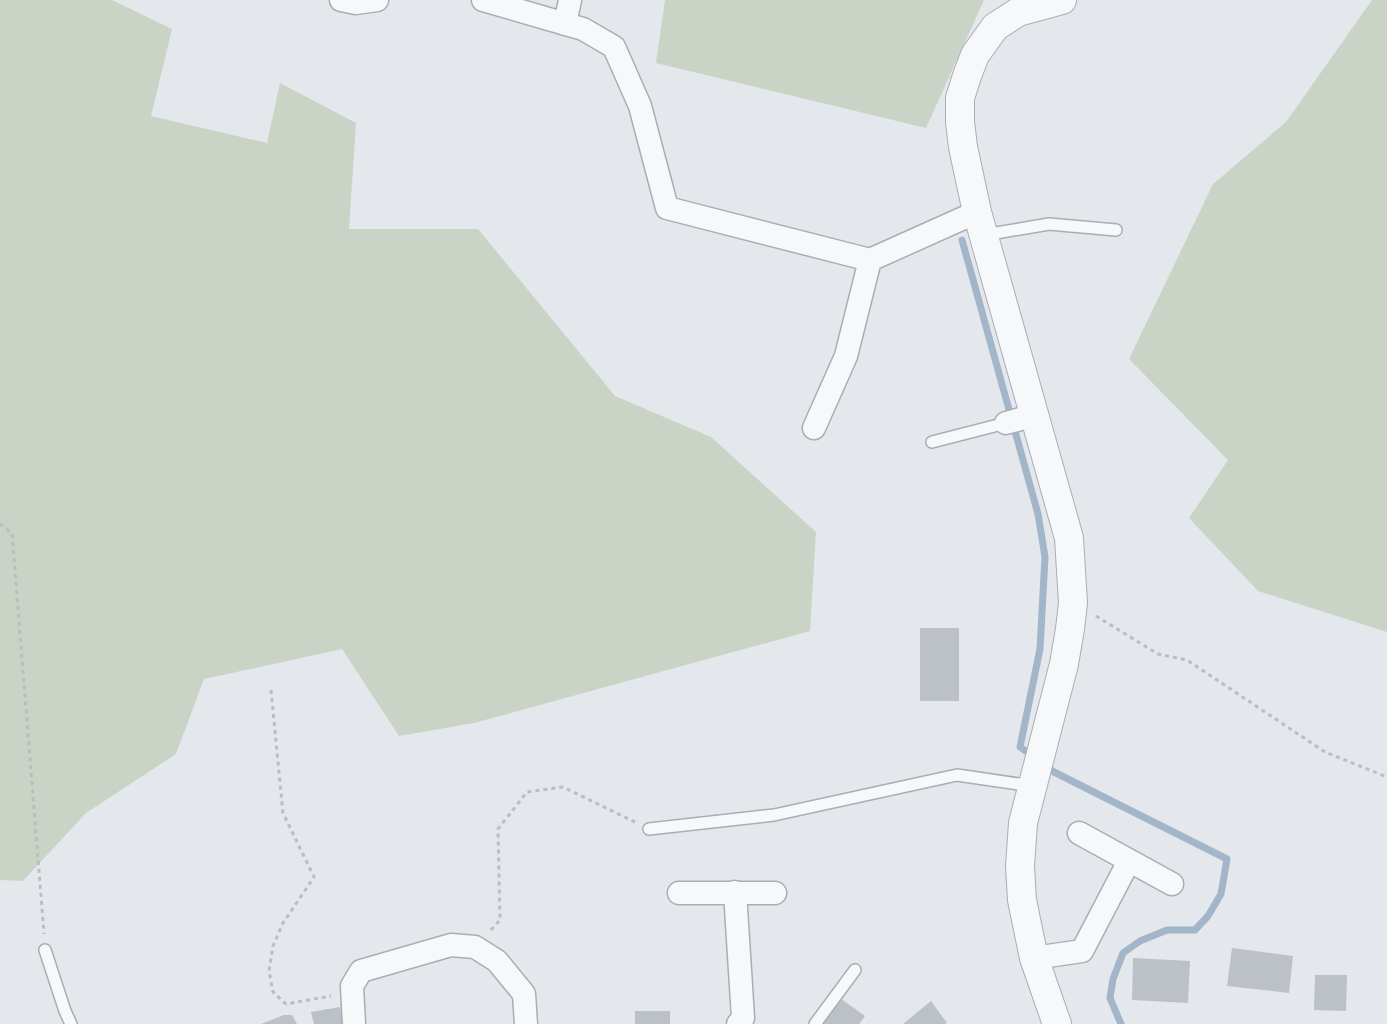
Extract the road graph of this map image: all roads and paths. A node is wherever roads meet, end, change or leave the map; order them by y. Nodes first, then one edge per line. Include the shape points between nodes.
1 (340, 0) edge
2 (377, 0) edge
3 (483, 0) edge
4 (570, 0) edge
5 (1062, 0) edge
6 (565, 24) junction
7 (980, 224) junction
8 (1116, 230) dead end
9 (870, 260) junction
10 (1020, 419) junction
11 (814, 428) dead end
12 (932, 442) dead end
13 (0, 524) edge
14 (1074, 602) junction
15 (271, 690) dead end
16 (1387, 777) edge
17 (1034, 781) junction
18 (649, 829) joint
19 (1079, 833) dead end
20 (1129, 861) junction
21 (1172, 884) dead end
22 (735, 892) junction
23 (679, 893) dead end
24 (774, 893) dead end
25 (475, 947) junction
26 (45, 950) joint
27 (1034, 958) junction
28 (855, 970) dead end
29 (354, 992) junction
30 (71, 1024) edge
31 (354, 1024) edge
32 (526, 1024) edge
33 (738, 1024) edge
34 (815, 1024) edge
35 (1057, 1024) edge

1 - 2 street via 356,3
3 - 6 street
4 - 6 street
5 - 7 street via 1018,12 995,27 975,55 967,76 960,98 962,147
6 - 9 street via 583,29 614,47 640,106 667,208
7 - 8 lane via 1049,224
7 - 9 street
7 - 10 street
9 - 11 street via 846,356
10 - 12 lane
10 - 14 street via 1069,538
13 - 26 path via 12,533
14 - 16 path via 1158,654 1187,660 1325,752
14 - 17 street via 1064,664
15 - 29 path via 283,813 314,877 283,923 273,946 269,972 274,992 286,1004
17 - 18 lane via 958,775 774,815
17 - 27 street via 1023,823 1020,866 1022,900
18 - 25 path via 563,787 526,792 498,829 500,920
19 - 20 street
20 - 21 street
20 - 27 street via 1082,951
22 - 23 street
22 - 24 street
22 - 33 street via 743,1018
25 - 29 street via 451,945 361,971 352,986
25 - 32 street via 497,961 524,994
26 - 30 lane
27 - 35 street
28 - 34 lane
29 - 31 street

